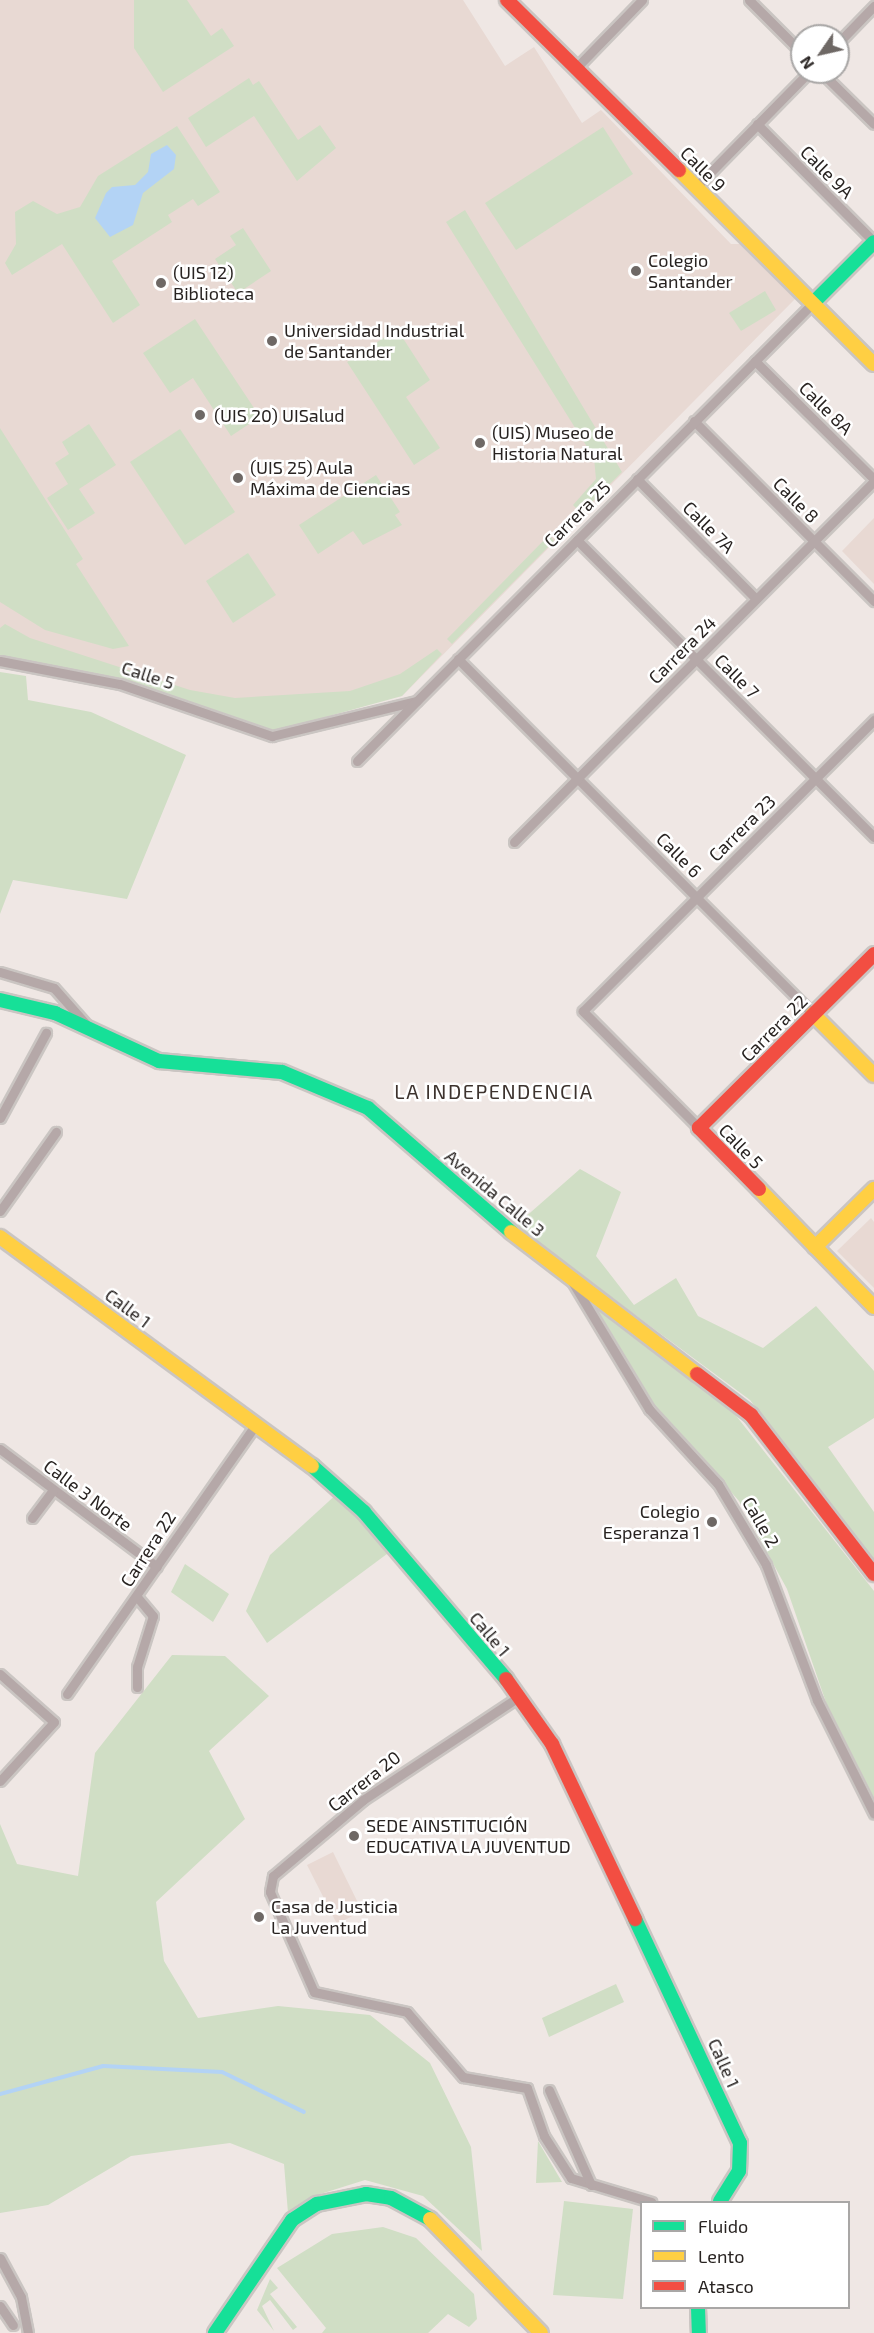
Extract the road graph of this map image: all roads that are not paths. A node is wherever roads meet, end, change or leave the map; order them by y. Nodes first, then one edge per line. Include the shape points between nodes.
1 (507, 0) edge
2 (642, 0) edge
3 (749, 0) edge
4 (874, 6) edge
5 (850, 31) edge
6 (790, 41) edge
7 (576, 68) junction
8 (797, 84) edge
9 (833, 84) edge
10 (757, 124) junction
11 (874, 124) edge
12 (696, 187) junction
13 (874, 242) edge
14 (813, 303) junction
15 (755, 360) junction
16 (874, 364) edge
17 (694, 421) junction
18 (637, 479) junction
19 (874, 480) edge
20 (577, 540) junction
21 (814, 541) junction
22 (756, 599) junction
23 (874, 601) edge
24 (458, 659) junction
25 (696, 659) junction
26 (0, 661) edge
27 (417, 700) junction
28 (874, 720) edge
29 (357, 761) dead end
30 (578, 778) junction
31 (816, 778) junction
32 (874, 837) edge
33 (514, 842) dead end
34 (696, 898) junction
35 (874, 954) edge
36 (0, 972) edge
37 (0, 1000) edge
38 (583, 1011) joint
39 (813, 1014) junction
40 (90, 1028) junction
41 (46, 1033) dead end
42 (874, 1076) edge
43 (0, 1118) edge
44 (699, 1128) junction
45 (56, 1132) dead end
46 (874, 1188) edge
47 (0, 1211) edge
48 (0, 1237) edge
49 (815, 1247) junction
50 (569, 1275) junction
51 (874, 1307) edge
52 (257, 1423) junction
53 (0, 1449) edge
54 (53, 1490) junction
55 (32, 1518) dead end
56 (157, 1567) junction
57 (874, 1574) edge
58 (138, 1598) junction
59 (0, 1674) edge
60 (137, 1687) dead end
61 (67, 1694) dead end
62 (520, 1696) junction
63 (0, 1781) edge
64 (874, 1814) edge
65 (549, 2090) dead end
66 (591, 2185) junction
67 (647, 2201) edge
68 (721, 2201) edge
69 (0, 2258) edge
70 (0, 2306) edge
71 (698, 2309) edge
72 (13, 2325) dead end
73 (216, 2332) edge
74 (28, 2333) edge
75 (541, 2333) edge
76 (699, 2333) edge

1 - 7 street, Calle 9
2 - 7 street
3 - 6 street
4 - 5 street
7 - 12 street, Calle 9
8 - 10 street
9 - 11 street
10 - 12 street
10 - 13 street, Calle 9A
12 - 14 street, Calle 9
13 - 14 street, Carrera 25
14 - 15 street, Carrera 25
14 - 16 street, Calle 9
15 - 17 street, Carrera 25
15 - 19 street, Calle 8A
17 - 18 street, Carrera 25
17 - 21 street, Calle 8
18 - 20 street, Carrera 25
18 - 22 street, Calle 7A
19 - 21 street, Carrera 24
20 - 24 street, Carrera 25
20 - 25 street, Calle 7
21 - 22 street, Carrera 24
21 - 23 street, Calle 8
22 - 25 street, Carrera 24
24 - 27 street, Carrera 25
24 - 30 street, Calle 6
25 - 30 street, Carrera 24
25 - 31 street, Calle 7
26 - 27 street, Calle 5 via 120,684 281,737
27 - 29 street, Carrera 25
28 - 31 street, Carrera 23
30 - 33 street, Carrera 24
30 - 34 street, Calle 6
31 - 32 street, Calle 7
31 - 34 street, Carrera 23
34 - 38 street, Carrera 23
34 - 39 street, Calle 6
35 - 39 street, Carrera 22
36 - 40 street via 54,988
37 - 40 street, Avenida Calle 3 via 47,1010
38 - 44 street, Calle 5
39 - 42 street, Calle 6
39 - 44 street, Carrera 22
40 - 50 street, Avenida Calle 3 via 159,1061 257,1067 354,1100
41 - 43 street
44 - 49 street, Calle 5
45 - 47 street
46 - 49 street
48 - 52 street, Calle 1
49 - 51 street, Calle 5
50 - 57 street, Avenida Calle 3 via 752,1415
50 - 64 street, Calle 2 via 650,1409 718,1484 766,1565 817,1700
52 - 56 street, Carrera 22
52 - 62 street, Calle 1 via 364,1512
53 - 54 street, Calle 3 Norte
54 - 55 street
54 - 56 street, Calle 3 Norte
56 - 58 street, Carrera 22
58 - 60 street via 153,1616 136,1667
58 - 61 street, Carrera 22
59 - 63 street via 54,1722
62 - 66 street, Carrera 20 via 393,1778 273,1876 270,1892 314,1992 407,2012 463,2078 527,2088 544,2136 571,2178
62 - 68 street, Calle 1 via 552,1744 740,2143 739,2171
65 - 66 street
66 - 67 street
69 - 74 street via 21,2297
70 - 72 street
71 - 76 street
73 - 75 street via 292,2220 317,2204 366,2194 392,2198 440,2224

